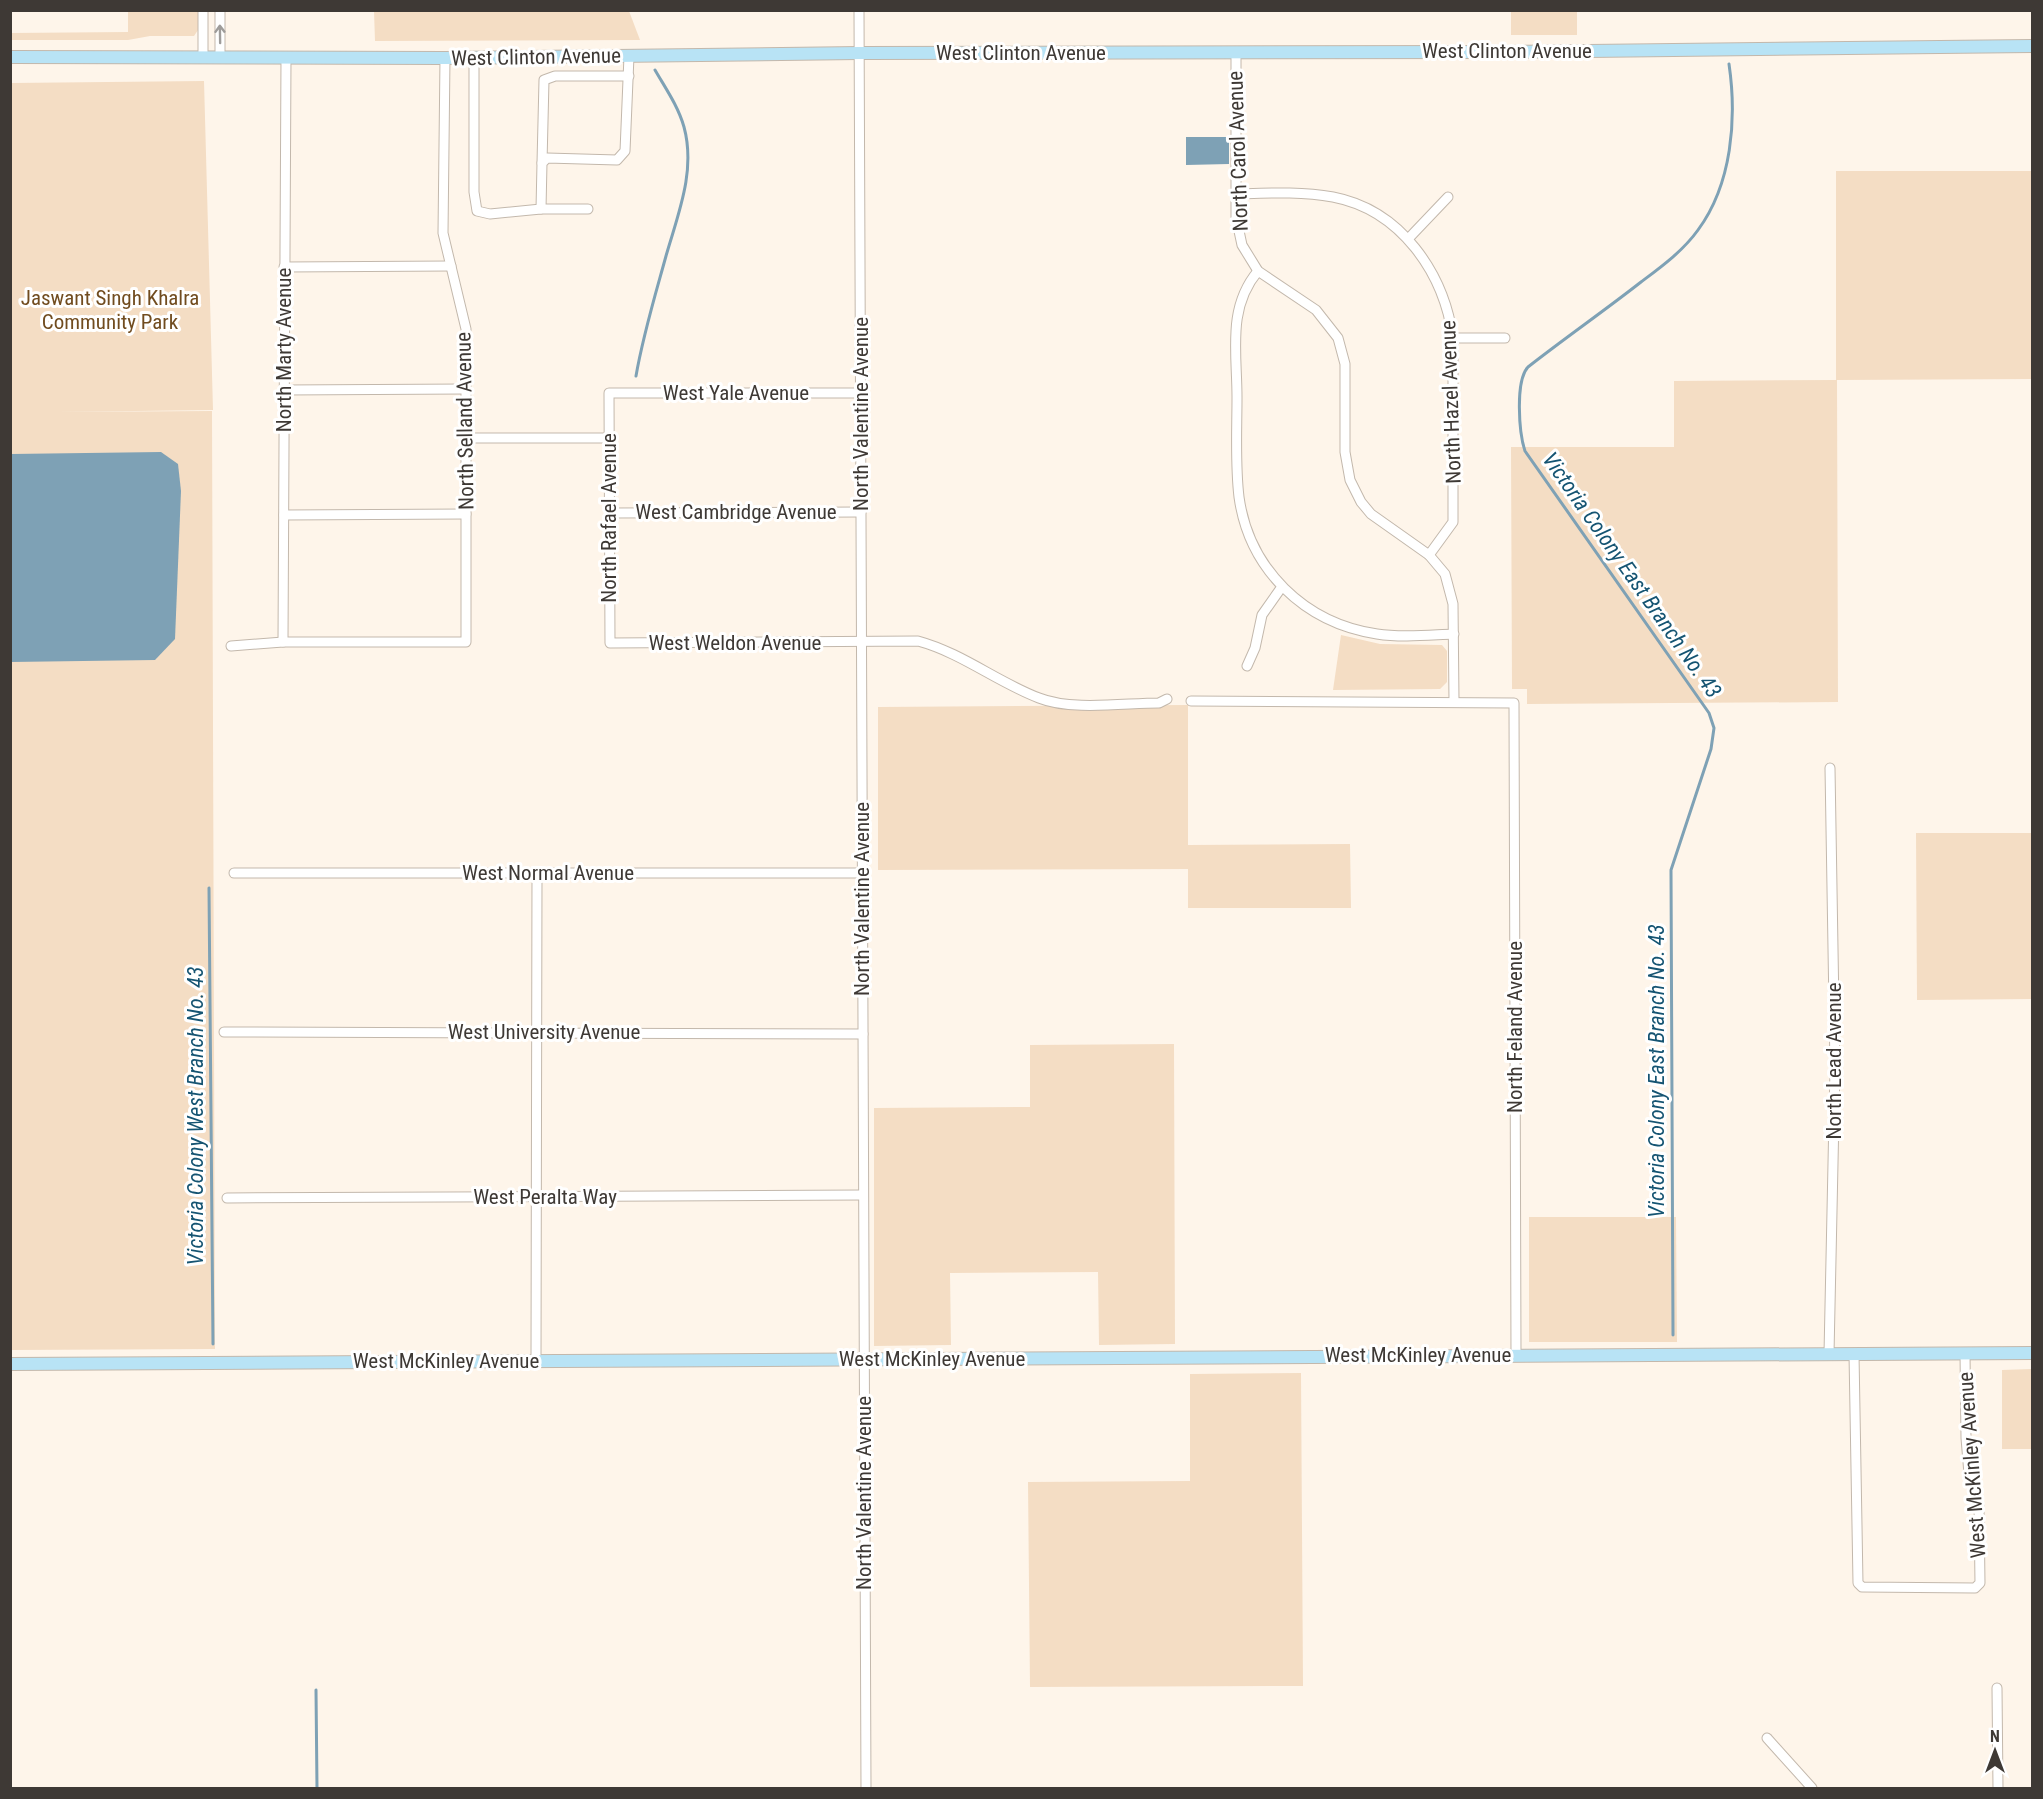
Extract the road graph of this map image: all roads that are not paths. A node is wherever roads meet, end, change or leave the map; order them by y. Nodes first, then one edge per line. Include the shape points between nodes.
1 (203, 10) edge
2 (220, 10) edge
3 (859, 10) edge
4 (2032, 46) edge
5 (1236, 52) junction
6 (859, 53) junction
7 (629, 56) junction
8 (10, 57) edge
9 (202, 57) junction
10 (220, 58) junction
11 (286, 58) junction
12 (444, 58) junction
13 (474, 58) junction
14 (628, 76) junction
15 (542, 163) junction
16 (1236, 194) junction
17 (1448, 197) dead end
18 (541, 209) junction
19 (588, 209) dead end
20 (1408, 239) junction
21 (451, 266) junction
22 (284, 267) junction
23 (1258, 271) junction
24 (1453, 338) junction
25 (1505, 338) dead end
26 (466, 389) junction
27 (284, 390) junction
28 (609, 393) joint
29 (862, 393) junction
30 (466, 438) junction
31 (608, 438) junction
32 (861, 512) junction
33 (611, 513) junction
34 (466, 514) junction
35 (284, 515) junction
36 (1430, 555) junction
37 (1281, 588) junction
38 (1454, 634) junction
39 (283, 642) junction
40 (860, 642) junction
41 (610, 644) joint
42 (231, 646) dead end
43 (1247, 666) dead end
44 (1167, 699) dead end
45 (1454, 700) junction
46 (1191, 701) dead end
47 (1830, 768) dead end
48 (234, 873) dead end
49 (537, 873) junction
50 (862, 873) junction
51 (537, 1031) junction
52 (224, 1032) dead end
53 (863, 1034) junction
54 (863, 1195) junction
55 (227, 1198) dead end
56 (538, 1198) junction
57 (1965, 1353) junction
58 (2032, 1353) edge
59 (1516, 1354) junction
60 (1829, 1354) junction
61 (1854, 1354) junction
62 (863, 1359) junction
63 (536, 1360) junction
64 (10, 1364) edge
65 (1997, 1688) dead end
66 (1767, 1738) dead end
67 (866, 1788) edge
68 (1812, 1788) edge
69 (1998, 1788) edge

1 - 9 street
10 -> 2 street
3 - 6 street, North Valentine Avenue
4 - 5 main road, West Clinton Avenue
5 - 6 main road, West Clinton Avenue
5 - 16 street, North Carol Avenue
6 - 7 main road, West Clinton Avenue
6 - 29 street, North Valentine Avenue
7 - 13 main road, West Clinton Avenue
7 - 14 street
8 - 9 main road, West Clinton Avenue
9 - 10 main road, West Clinton Avenue
10 - 11 main road, West Clinton Avenue
11 - 12 main road, West Clinton Avenue
11 - 22 street, North Marty Avenue
12 - 13 main road, West Clinton Avenue
12 - 21 street, North Selland Avenue via 443,233
13 - 18 street via 477,211 501,214
14 - 15 street via 625,151 617,160 547,158
14 - 15 street via 555,76 544,80
15 - 18 street
16 - 20 street, North Hazel Avenue via 1336,197 1369,211
16 - 23 street, North Carol Avenue via 1238,231
17 - 20 street
18 - 19 street
20 - 24 street, North Hazel Avenue via 1443,292
21 - 22 street
21 - 26 street, North Selland Avenue via 466,329
22 - 27 street, North Marty Avenue
23 - 36 street, North Carol Avenue via 1316,310 1332,328 1345,364 1345,452 1354,491 1371,514
23 - 37 street via 1244,291 1236,319 1238,479 1248,535
24 - 25 street
24 - 36 street, North Hazel Avenue via 1453,522
26 - 27 street
26 - 30 street, North Selland Avenue
27 - 35 street, North Marty Avenue
28 - 29 street, West Yale Avenue
28 - 31 street, North Rafael Avenue
29 - 32 street, North Valentine Avenue
30 - 31 street
30 - 34 street, North Selland Avenue
31 - 33 street, North Rafael Avenue
32 - 33 street, West Cambridge Avenue
32 - 40 street, North Valentine Avenue
33 - 41 street, North Rafael Avenue
34 - 35 street
34 - 39 street, North Selland Avenue via 466,642
35 - 39 street, North Marty Avenue
36 - 38 street, North Carol Avenue via 1452,590
37 - 38 street via 1315,612 1361,631 1387,635
37 - 43 street via 1262,615
38 - 45 street, North Carol Avenue
39 - 42 street
40 - 41 street, West Weldon Avenue
40 - 44 street, West Weldon Avenue via 918,641 945,649 1042,700 1077,704 1160,703
40 - 50 street, North Valentine Avenue
45 - 46 street
45 - 59 street, North Feland Avenue via 1512,701
47 - 60 street, North Lead Avenue via 1835,1068
48 - 49 street, West Normal Avenue
49 - 50 street, West Normal Avenue
49 - 51 street
50 - 53 street, North Valentine Avenue
51 - 52 street, West University Avenue
51 - 53 street, West University Avenue
51 - 56 street
53 - 54 street, North Valentine Avenue
54 - 56 street, West Peralta Way
54 - 62 street, North Valentine Avenue
55 - 56 street, West Peralta Way
56 - 63 street
57 - 58 main road, West McKinley Avenue
57 - 61 main road, West McKinley Avenue
57 - 61 street, West McKinley Avenue via 1968,1465 1969,1474 1975,1479 1979,1507 1980,1583 1975,1588 1862,1587 1857,1583
59 - 60 main road, West McKinley Avenue
59 - 62 main road, West McKinley Avenue
60 - 61 main road, West McKinley Avenue
62 - 63 main road, West McKinley Avenue
62 - 67 street, North Valentine Avenue
63 - 64 main road, West McKinley Avenue
65 - 69 street
66 - 68 street

